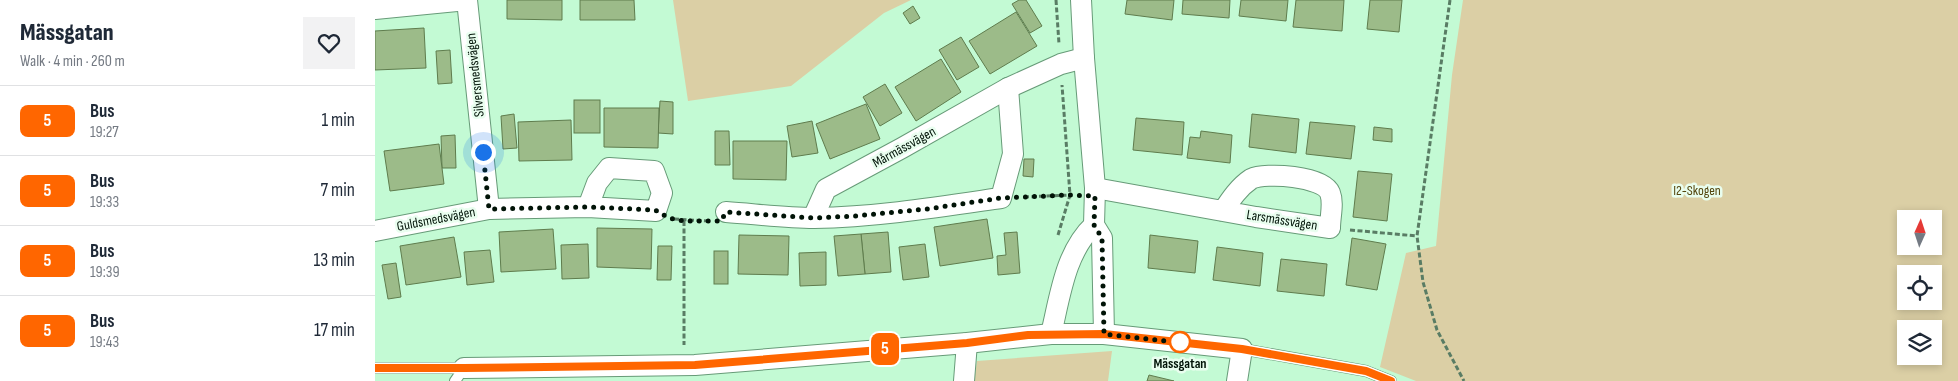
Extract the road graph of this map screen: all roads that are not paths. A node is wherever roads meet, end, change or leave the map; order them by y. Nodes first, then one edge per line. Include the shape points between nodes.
1 (467, 0) edge
2 (1081, 0) edge
3 (375, 9) edge
4 (1084, 58) junction
5 (1008, 88) junction
6 (1095, 192) junction
7 (588, 207) junction
8 (489, 209) junction
9 (1223, 210) junction
10 (726, 212) road end
11 (813, 218) junction
12 (1094, 225) junction
13 (375, 231) edge
14 (1051, 334) junction
15 (1104, 334) junction
16 (967, 343) junction
17 (1242, 349) junction
18 (375, 368) edge
19 (691, 370) edge
20 (459, 375) edge
21 (964, 381) edge
22 (1237, 381) edge
23 (1391, 381) edge

1 - 3 street
1 - 8 street, Silversmedsvägen
2 - 4 street
4 - 5 street, Mårmässvägen via 1061,64
4 - 6 street
5 - 11 street, Mårmässvägen via 826,189
5 - 11 street via 1013,154 1001,198 927,209
6 - 9 street, Larsmässvägen
6 - 12 street
7 - 7 street, Guldsmedsvägen via 597,183 609,168 654,171 661,192 655,210
7 - 8 street, Guldsmedsvägen
8 - 13 street, Guldsmedsvägen
9 - 9 street, Larsmässvägen via 1330,228 1332,203 1325,185 1297,178 1261,176 1252,179 1235,194
10 - 11 street
12 - 14 street via 1083,235 1066,272
12 - 15 street via 1102,238
14 - 15 street
14 - 16 street
15 - 17 street
16 - 19 street
16 - 21 street
17 - 22 street
17 - 23 lane via 1366,371
18 - 20 lane
19 - 20 street

